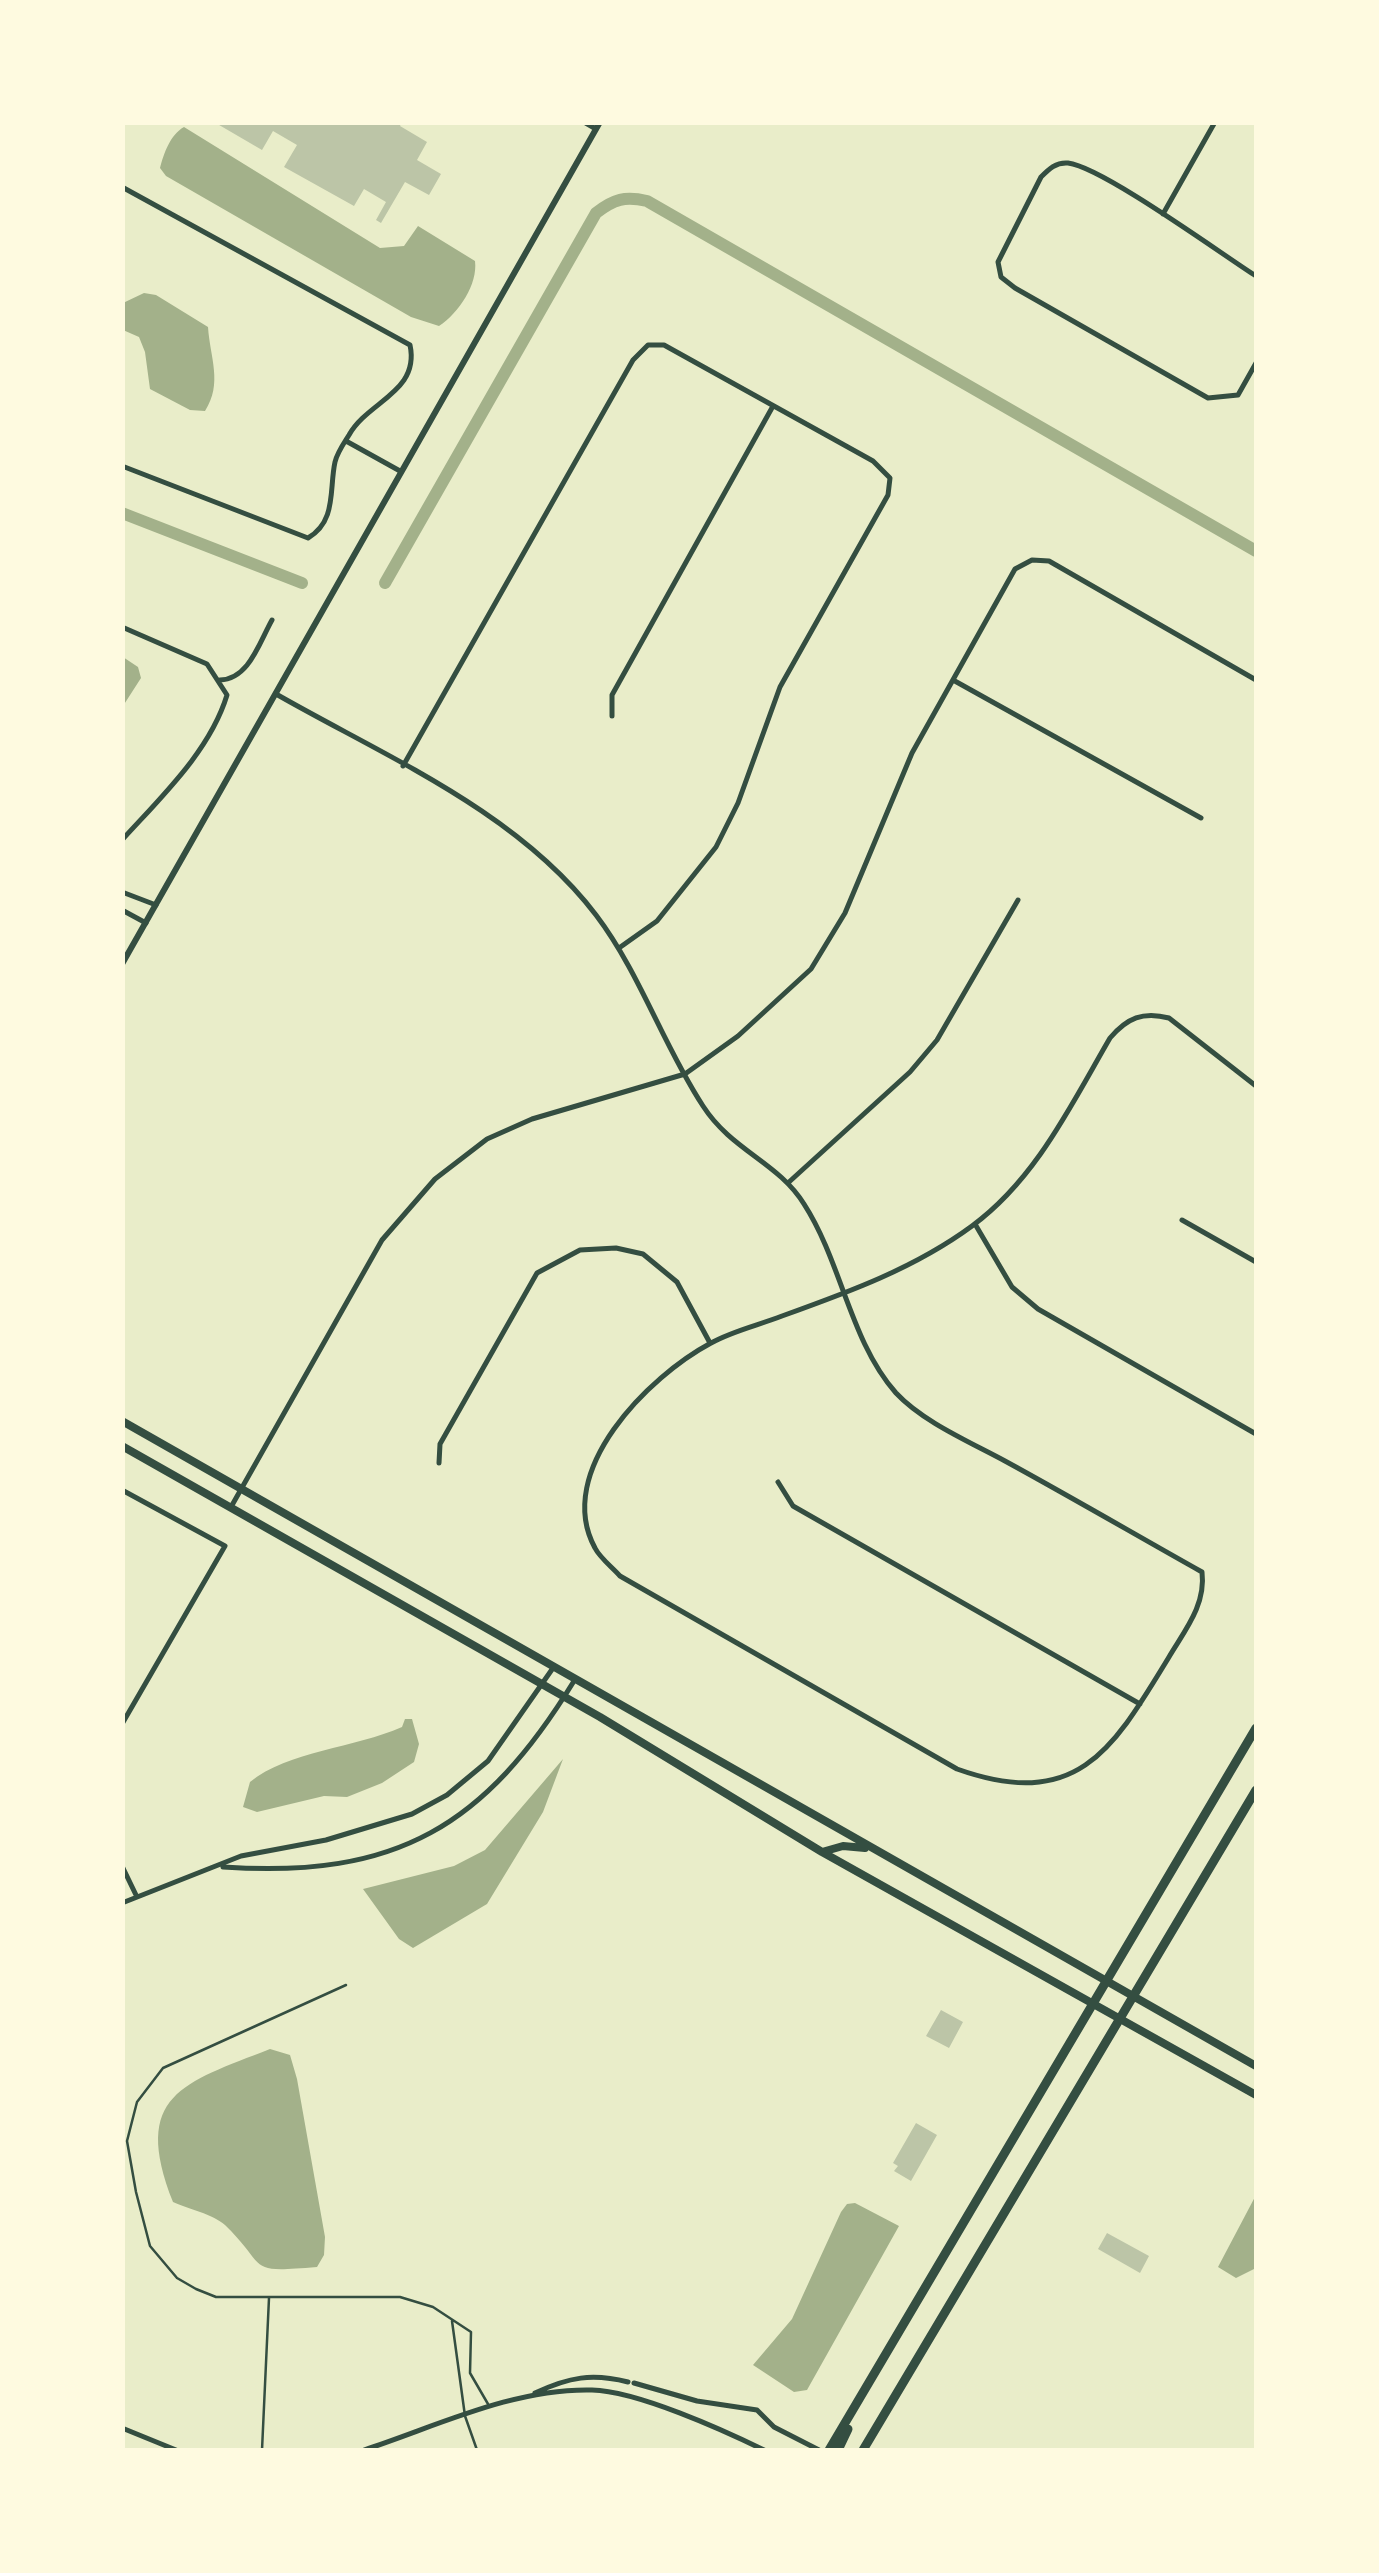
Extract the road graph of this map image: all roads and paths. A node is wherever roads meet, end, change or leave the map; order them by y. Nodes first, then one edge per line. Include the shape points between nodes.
1 (584, 122) edge
2 (1215, 122) edge
3 (598, 126) edge
4 (122, 187) edge
5 (1164, 214) junction
6 (1256, 276) edge
7 (1256, 362) edge
8 (773, 406) junction
9 (346, 441) junction
10 (122, 466) edge
11 (400, 472) junction
12 (272, 620) dead end
13 (122, 628) edge
14 (220, 680) junction
15 (953, 680) junction
16 (1256, 680) edge
17 (276, 694) junction
18 (612, 716) dead end
19 (403, 766) junction
20 (1201, 818) dead end
21 (122, 840) edge
22 (122, 892) edge
23 (1018, 900) dead end
24 (156, 905) junction
25 (122, 910) edge
26 (146, 923) junction
27 (619, 948) junction
28 (122, 964) edge
29 (685, 1074) junction
30 (1256, 1086) edge
31 (789, 1182) junction
32 (1182, 1220) dead end
33 (975, 1224) junction
34 (1256, 1262) edge
35 (847, 1292) junction
36 (710, 1343) junction
37 (122, 1421) edge
38 (1256, 1434) edge
39 (122, 1446) edge
40 (440, 1464) dead end
41 (778, 1482) dead end
42 (242, 1488) junction
43 (122, 1490) edge
44 (231, 1508) junction
45 (553, 1668) junction
46 (574, 1681) junction
47 (543, 1684) junction
48 (564, 1696) junction
49 (1140, 1704) junction
50 (122, 1724) edge
51 (1256, 1728) edge
52 (722, 1765) junction
53 (710, 1787) junction
54 (1256, 1790) edge
55 (870, 1848) junction
56 (822, 1852) junction
57 (122, 1866) edge
58 (220, 1867) junction
59 (136, 1896) junction
60 (122, 1902) edge
61 (1105, 1982) junction
62 (346, 1985) dead end
63 (1132, 1997) junction
64 (1092, 2004) junction
65 (1119, 2019) junction
66 (1256, 2066) edge
67 (1256, 2095) edge
68 (268, 2298) junction
69 (452, 2320) junction
70 (532, 2395) junction
71 (490, 2406) junction
72 (854, 2407) junction
73 (465, 2416) junction
74 (122, 2428) edge
75 (176, 2450) edge
76 (262, 2450) edge
77 (364, 2450) edge
78 (477, 2450) edge
79 (764, 2450) edge
80 (819, 2450) edge
81 (829, 2450) edge
82 (838, 2450) edge
83 (863, 2450) edge

1 - 3 street
2 - 5 street
3 - 11 street
4 - 9 street via 410,345 406,379 359,417
5 - 6 street
5 - 7 street via 1082,168 1052,166 1002,250 1001,277 1208,398 1238,396
8 - 18 street via 612,695
8 - 19 street via 664,345 640,352
8 - 27 street via 873,461 890,478 888,495 780,688 716,846 656,921
9 - 10 street via 335,461 335,498 308,538
9 - 11 street
11 - 17 street
12 - 14 street via 242,673
13 - 14 street via 207,664
14 - 21 street via 226,695 220,715
15 - 16 street via 1015,569 1032,560 1050,561
15 - 20 street
15 - 29 street via 912,753 846,912 811,969
17 - 19 street
17 - 24 street
19 - 27 street via 494,818 537,853
22 - 24 street
23 - 31 street via 937,1040
24 - 26 street
25 - 26 street
26 - 28 street
27 - 29 street
29 - 31 street via 726,1138
29 - 42 street via 532,1119 487,1139 434,1179 382,1240
30 - 33 street via 1170,1018 1124,1021 1036,1162
31 - 35 street
32 - 34 street
33 - 35 street via 915,1263
33 - 38 street via 1012,1287 1038,1309
35 - 36 street
35 - 49 street via 866,1347 899,1396 1202,1572 1200,1605
36 - 40 street via 677,1282 643,1254 580,1250 537,1273 440,1444
36 - 49 street via 627,1412 589,1474 584,1508 595,1548 620,1576 957,1769 991,1781 1056,1778 1098,1759
37 - 42 main road
39 - 44 main road
41 - 49 street via 793,1506
42 - 44 street
42 - 45 main road
43 - 50 street via 226,1546
44 - 47 main road
45 - 46 main road
45 - 47 street
46 - 48 street
46 - 52 main road
47 - 48 main road
47 - 58 street via 488,1762 447,1795 368,1830 240,1856
48 - 53 main road
48 - 58 street via 504,1779 419,1840 348,1861
51 - 61 highway
52 - 53 main road
52 - 55 main road
53 - 56 main road
54 - 63 highway
55 - 56 main road
55 - 61 main road
56 - 64 main road
57 - 59 street
58 - 59 street
59 - 60 street
61 - 63 main road
61 - 64 highway
62 - 68 lane via 163,2068 138,2102 127,2140 150,2246 166,2265 216,2297
63 - 65 highway
63 - 66 main road
64 - 65 main road
64 - 72 highway
65 - 67 main road
65 - 83 highway
68 - 69 lane via 400,2297 422,2301
68 - 76 lane
69 - 71 lane via 471,2332 470,2373
69 - 73 lane
70 - 71 street
70 - 79 street via 595,2390 690,2416
70 - 80 street via 596,2374 757,2410 774,2427
71 - 73 street
72 - 81 highway
72 - 82 highway
73 - 77 street
73 - 78 lane
74 - 75 street

